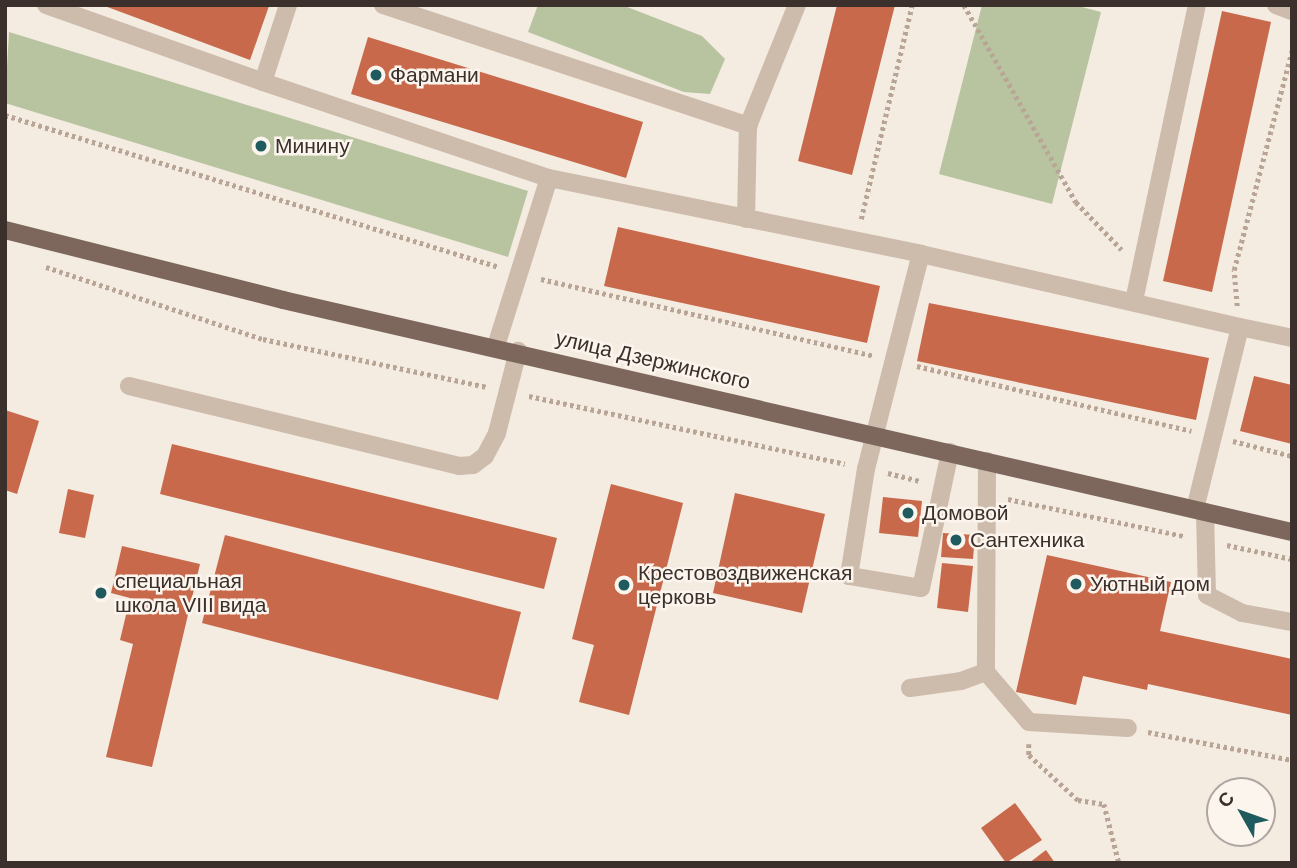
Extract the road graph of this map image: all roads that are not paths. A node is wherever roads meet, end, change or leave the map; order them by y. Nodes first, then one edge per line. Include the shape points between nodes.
1 (46, 5) edge
2 (288, 5) edge
3 (383, 5) edge
4 (797, 5) edge
5 (1197, 5) edge
6 (1276, 5) edge
7 (1292, 11) edge
8 (263, 82) junction
9 (748, 126) junction
10 (549, 178) junction
11 (746, 219) junction
12 (5, 230) edge
13 (921, 254) junction
14 (1134, 301) junction
15 (1240, 327) junction
16 (1292, 338) edge
17 (496, 346) junction
18 (518, 351) junction
19 (130, 386) dead end
20 (878, 435) junction
21 (950, 452) junction
22 (987, 461) junction
23 (1200, 510) junction
24 (1292, 532) edge
25 (1292, 622) edge
26 (986, 672) junction
27 (910, 688) dead end
28 (1128, 728) road end

1 - 8 street
2 - 8 street
3 - 9 street
4 - 9 street
5 - 14 street
6 - 7 street
8 - 10 street
9 - 11 street
10 - 11 street
10 - 17 street
11 - 13 street
12 - 17 main road, улица Дзержинского via 283,300
13 - 14 street
13 - 20 street
14 - 15 street
15 - 16 street
15 - 23 street
17 - 18 main road, улица Дзержинского
18 - 19 street via 485,456 473,465 459,466
18 - 20 main road, улица Дзержинского
20 - 21 main road, улица Дзержинского
20 - 21 street via 866,469 849,576 921,587
21 - 22 main road, улица Дзержинского
22 - 23 main road, улица Дзержинского
22 - 26 street
23 - 24 main road, улица Дзержинского
23 - 25 street via 1207,596 1242,613
26 - 27 street via 961,681
26 - 28 street via 1029,722

